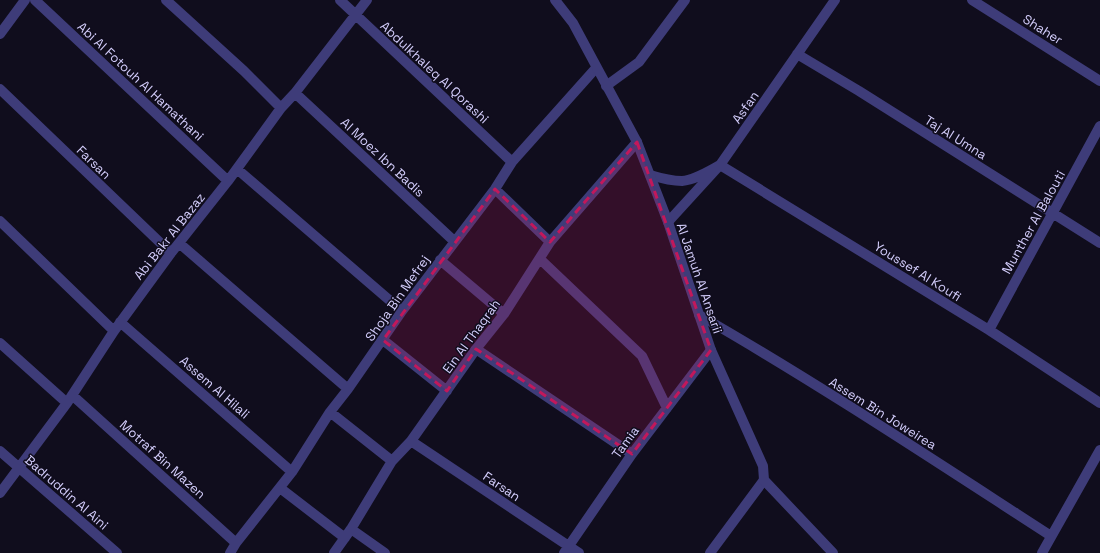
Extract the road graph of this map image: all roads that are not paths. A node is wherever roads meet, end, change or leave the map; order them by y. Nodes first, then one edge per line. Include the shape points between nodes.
1 (25, 0) edge
2 (35, 0) edge
3 (166, 0) edge
4 (340, 0) edge
5 (367, 0) edge
6 (555, 0) edge
7 (685, 0) edge
8 (835, 0) edge
9 (972, 0) edge
10 (356, 15) junction
11 (0, 34) edge
12 (797, 54) junction
13 (596, 68) junction
14 (1100, 81) edge
15 (606, 86) junction
16 (0, 89) edge
17 (295, 93) junction
18 (281, 108) junction
19 (1100, 126) edge
20 (637, 142) junction
21 (512, 162) junction
22 (720, 165) junction
23 (237, 169) junction
24 (650, 175) junction
25 (228, 181) junction
26 (495, 189) junction
27 (1053, 213) junction
28 (0, 221) edge
29 (668, 222) junction
30 (454, 241) junction
31 (550, 242) junction
32 (1100, 242) edge
33 (179, 243) junction
34 (171, 253) junction
35 (540, 259) junction
36 (440, 260) junction
37 (402, 311) junction
38 (504, 314) junction
39 (700, 315) junction
40 (120, 322) junction
41 (989, 330) junction
42 (114, 331) junction
43 (383, 340) junction
44 (0, 343) edge
45 (476, 349) junction
46 (711, 350) junction
47 (348, 389) junction
48 (447, 391) junction
49 (69, 399) junction
50 (1100, 403) edge
51 (667, 408) junction
52 (330, 412) junction
53 (411, 441) junction
54 (1100, 450) edge
55 (0, 451) edge
56 (632, 454) junction
57 (392, 461) junction
58 (19, 468) junction
59 (292, 472) junction
60 (764, 480) junction
61 (280, 488) junction
62 (0, 493) edge
63 (351, 529) junction
64 (1051, 536) junction
65 (345, 538) junction
66 (236, 543) junction
67 (567, 549) edge
68 (116, 553) edge
69 (230, 553) edge
70 (334, 553) edge
71 (385, 553) edge
72 (579, 553) edge
73 (710, 553) edge
74 (833, 553) edge
75 (1042, 553) edge

1 - 11 street
2 - 25 street, Abi Al Fotouh Al Hamathani
3 - 18 street
4 - 10 street, Abdulkhaleq Al Qorashi
5 - 10 street, Abi Bakr Al Bazaz
6 - 13 street, Al Jamuh Al Ansarii via 573,23
7 - 15 street via 639,62
8 - 12 street, Asfan
9 - 14 street, Shaher
10 - 17 street, Abi Bakr Al Bazaz
10 - 21 street, Abdulkhaleq Al Qorashi
12 - 22 street, Asfan
12 - 27 street, Taj Al Umna
13 - 15 street, Al Jamuh Al Ansarii
13 - 21 street, Shoja Bin Mefrej
15 - 20 street, Al Jamuh Al Ansarii
16 - 34 street, Farsan
17 - 18 street, Abi Bakr Al Bazaz
17 - 30 street, Al Moez Ibn Badis
18 - 23 street, Abi Bakr Al Bazaz
19 - 27 street, Munther Al Balouti
20 - 24 street, Al Jamuh Al Ansarii
20 - 31 street, Ein Al Thaqrah
21 - 26 street, Shoja Bin Mefrej
22 - 24 street via 683,181
22 - 29 street, Asfan
22 - 41 street, Youssef Al Koufi
23 - 25 street, Abi Bakr Al Bazaz
23 - 37 street
24 - 29 street, Al Jamuh Al Ansarii
25 - 33 street, Abi Bakr Al Bazaz
26 - 30 street, Shoja Bin Mefrej
26 - 31 street
27 - 32 street, Taj Al Umna
27 - 41 street, Munther Al Balouti
28 - 42 street
29 - 39 street, Al Jamuh Al Ansarii
30 - 36 street, Shoja Bin Mefrej
31 - 35 street, Ein Al Thaqrah
33 - 34 street, Abi Bakr Al Bazaz
33 - 47 street
34 - 40 street, Abi Bakr Al Bazaz
35 - 38 street, Ein Al Thaqrah
35 - 51 street via 642,356
36 - 37 street, Shoja Bin Mefrej
36 - 38 street
37 - 43 street, Shoja Bin Mefrej
38 - 45 street, Ein Al Thaqrah
39 - 46 street, Al Jamuh Al Ansarii
39 - 64 street, Assem Bin Joweirea
40 - 42 street, Abi Bakr Al Bazaz
40 - 59 street, Assem Al Hilali
41 - 50 street, Youssef Al Koufi
42 - 49 street, Abi Bakr Al Bazaz
43 - 47 street, Shoja Bin Mefrej
43 - 48 street
44 - 49 street, Motraf Bin Mazen
45 - 48 street, Ein Al Thaqrah
45 - 56 street
46 - 51 street, Tamia
46 - 60 street, Al Jamuh Al Ansarii via 763,466
47 - 52 street, Shoja Bin Mefrej
48 - 53 street, Ein Al Thaqrah
49 - 58 street, Abi Bakr Al Bazaz
49 - 66 street, Motraf Bin Mazen
51 - 56 street, Tamia
52 - 57 street
52 - 59 street, Shoja Bin Mefrej
53 - 57 street, Ein Al Thaqrah
53 - 67 street, Farsan
54 - 64 street
55 - 58 street, Badruddin Al Aini
56 - 67 street, Tamia
57 - 63 street, Ein Al Thaqrah
58 - 62 street, Abi Bakr Al Bazaz
58 - 68 street, Badruddin Al Aini
59 - 61 street, Shoja Bin Mefrej
60 - 73 street
60 - 74 street
61 - 65 street
61 - 66 street, Shoja Bin Mefrej
63 - 65 street, Ein Al Thaqrah
63 - 71 street
64 - 75 street
65 - 70 street, Ein Al Thaqrah
66 - 69 street, Shoja Bin Mefrej
67 - 72 street, Farsan

